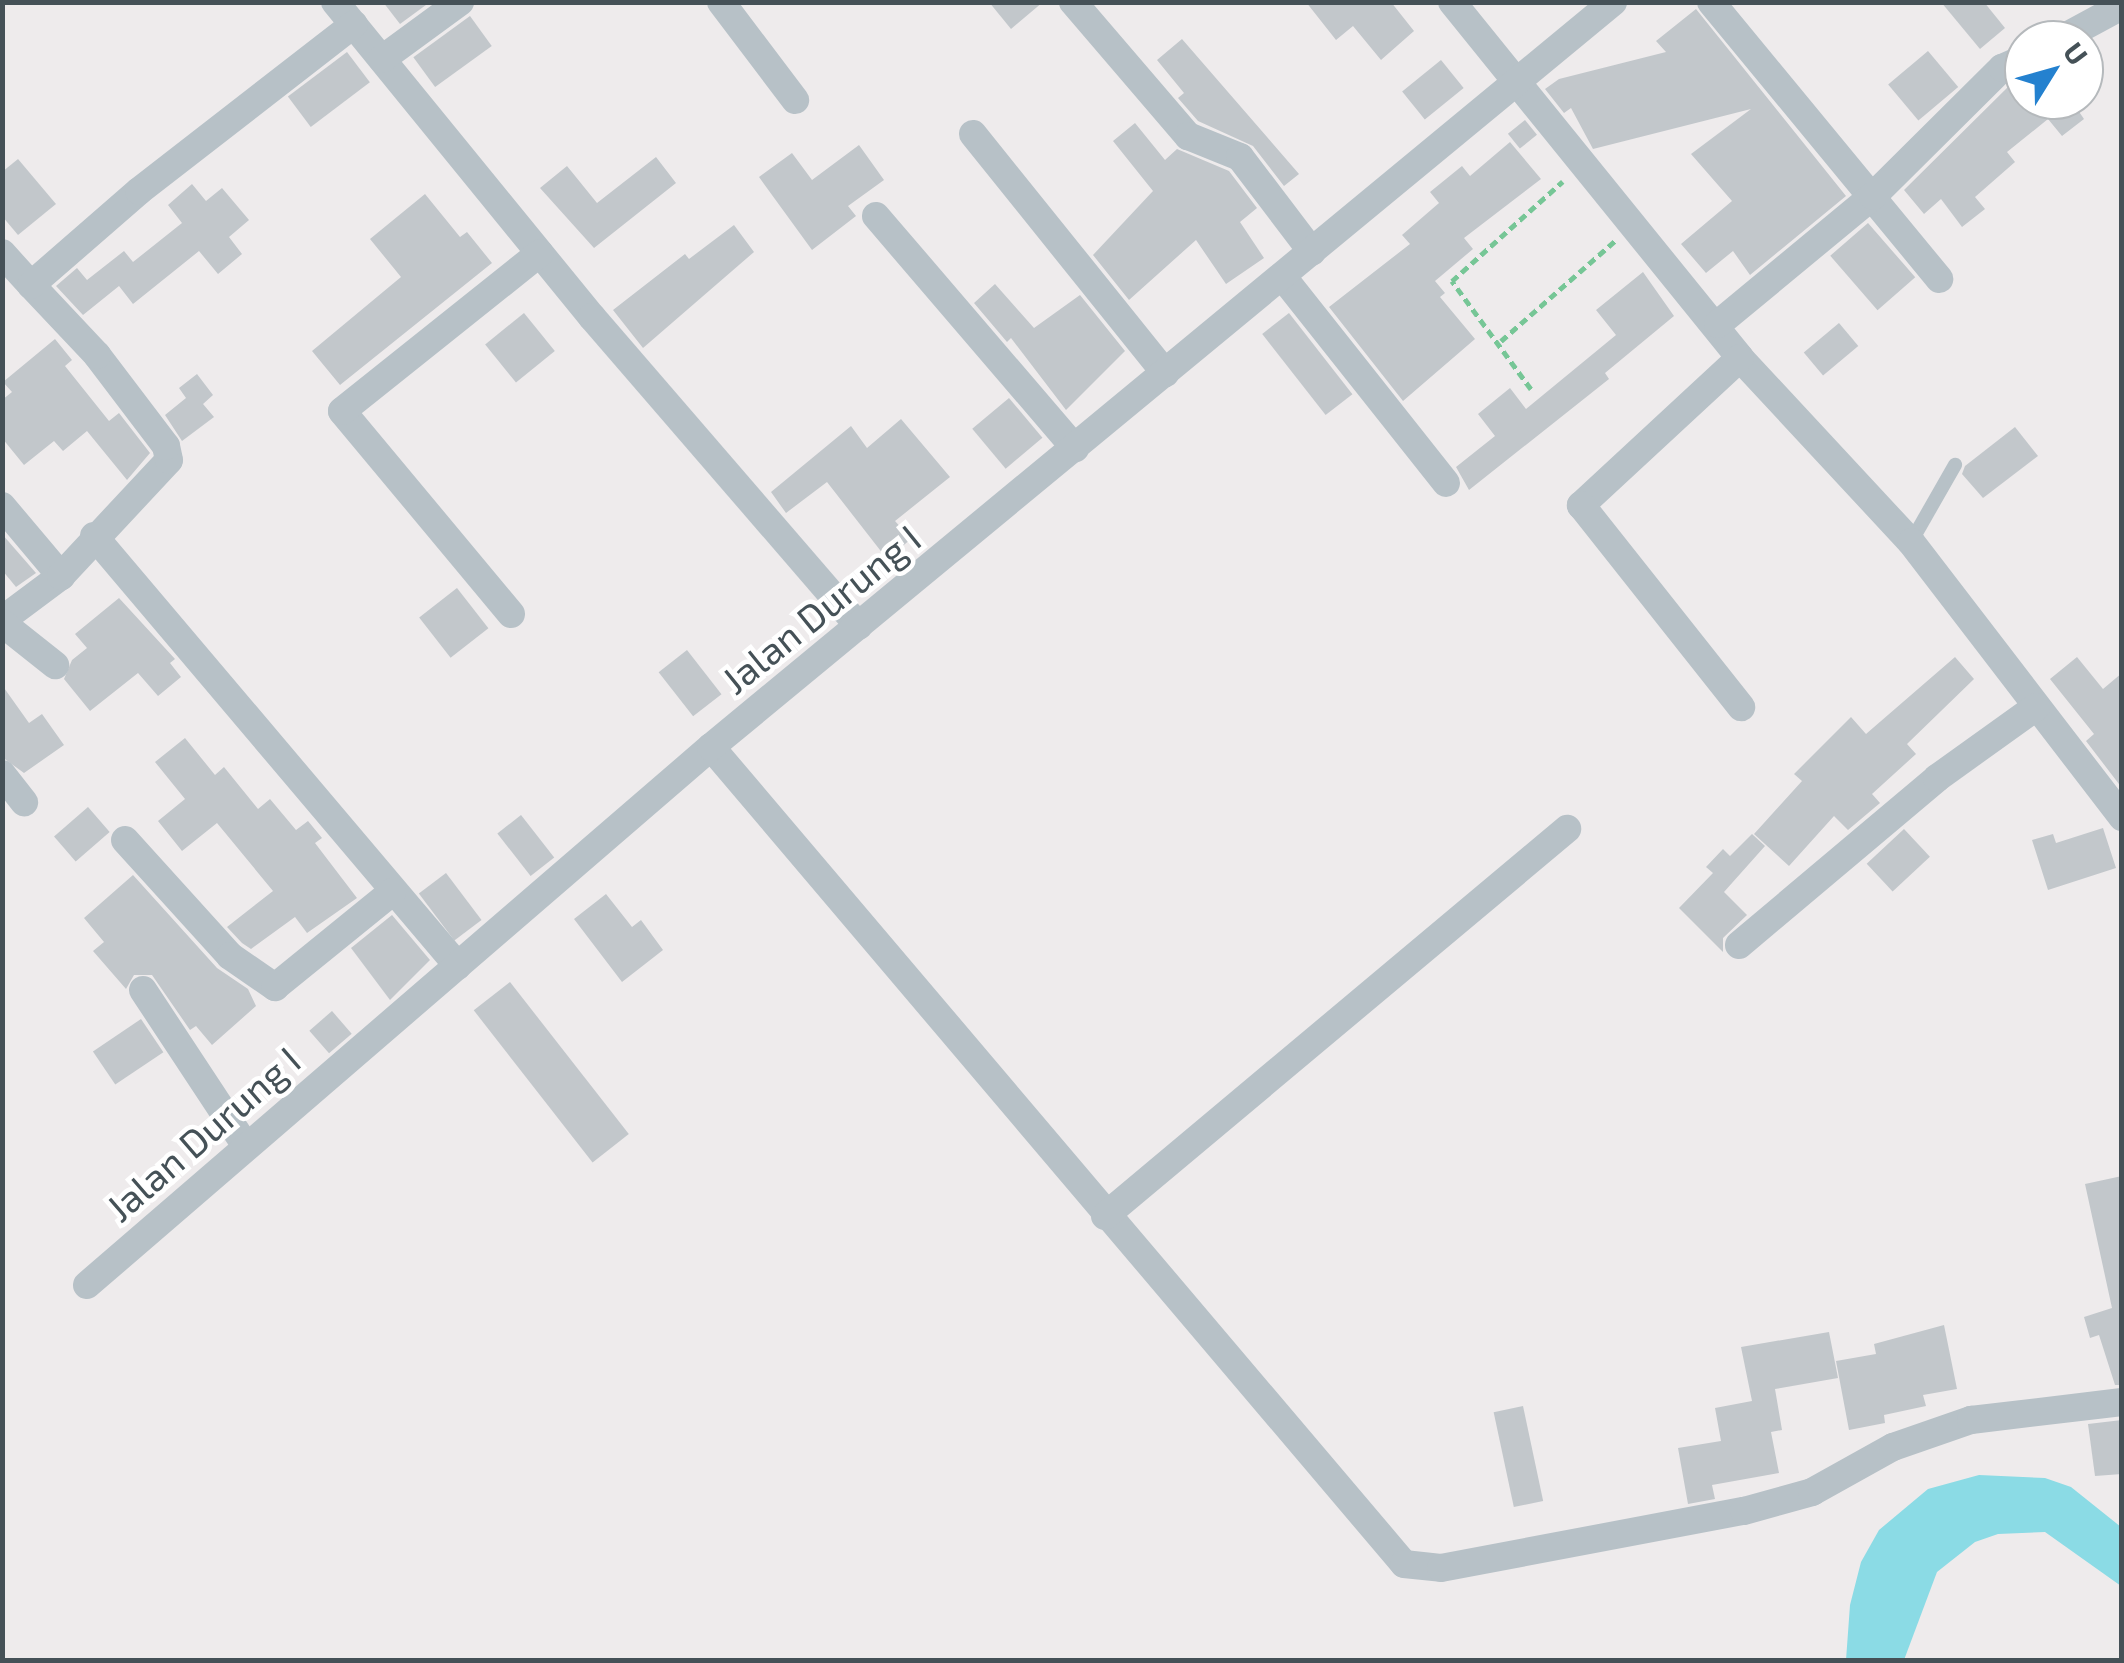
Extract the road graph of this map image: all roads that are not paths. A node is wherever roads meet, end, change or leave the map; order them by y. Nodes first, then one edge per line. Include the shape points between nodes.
1 (335, 2) edge
2 (460, 2) edge
3 (721, 2) edge
4 (1073, 2) edge
5 (1452, 2) edge
6 (1612, 2) edge
7 (1711, 2) edge
8 (2122, 6) edge
9 (2096, 20) edge
10 (354, 24) junction
11 (382, 60) junction
12 (2004, 67) edge
13 (1518, 80) junction
14 (796, 100) dead end
15 (972, 134) dead end
16 (1873, 196) junction
17 (876, 216) dead end
18 (1312, 252) junction
19 (2, 253) edge
20 (540, 253) junction
21 (1282, 276) junction
22 (1939, 280) dead end
23 (31, 285) junction
24 (1718, 324) junction
25 (1740, 358) junction
26 (1165, 373) junction
27 (1075, 448) junction
28 (1955, 465) dead end
29 (1446, 483) dead end
30 (2, 506) edge
31 (94, 536) junction
32 (1912, 542) junction
33 (60, 576) junction
34 (511, 614) dead end
35 (2, 621) edge
36 (860, 626) junction
37 (55, 665) dead end
38 (2036, 706) junction
39 (1741, 707) dead end
40 (711, 748) junction
41 (2, 774) edge
42 (24, 802) dead end
43 (2122, 817) edge
44 (1567, 829) dead end
45 (125, 840) dead end
46 (392, 892) junction
47 (1738, 944) dead end
48 (458, 966) junction
49 (143, 990) dead end
50 (246, 1146) junction
51 (1105, 1216) junction
52 (87, 1285) dead end
53 (2122, 1402) edge

1 - 10 street
2 - 11 street
3 - 14 street
4 - 18 street via 1188,136 1240,157
5 - 13 street
6 - 13 street, Jalan Durung I
7 - 16 street
8 - 9 street
10 - 11 street
10 - 23 street via 139,191
11 - 20 street
12 - 16 street
13 - 18 street, Jalan Durung I
13 - 24 street
15 - 26 street
16 - 22 street
16 - 24 street
17 - 27 street
18 - 21 street, Jalan Durung I
19 - 23 street
20 - 34 street via 342,411
20 - 36 street
21 - 26 street, Jalan Durung I
21 - 29 street
23 - 31 street via 97,355 169,452 169,460
24 - 25 street
25 - 32 street
25 - 39 street via 1581,505
26 - 27 street, Jalan Durung I
27 - 36 street, Jalan Durung I
28 - 32 lane
30 - 33 street
31 - 33 street
31 - 46 street
32 - 38 street
33 - 35 street
35 - 37 street
36 - 40 street, Jalan Durung I
38 - 43 street
38 - 47 street via 1937,778
40 - 48 street, Jalan Durung I
40 - 51 street
41 - 42 street
44 - 51 street
45 - 46 street via 230,956 276,987
46 - 48 street
48 - 50 street, Jalan Durung I
49 - 50 street
50 - 52 street, Jalan Durung I
51 - 53 street via 1390,1555 1420,1570 1812,1492 1893,1447 1971,1420

